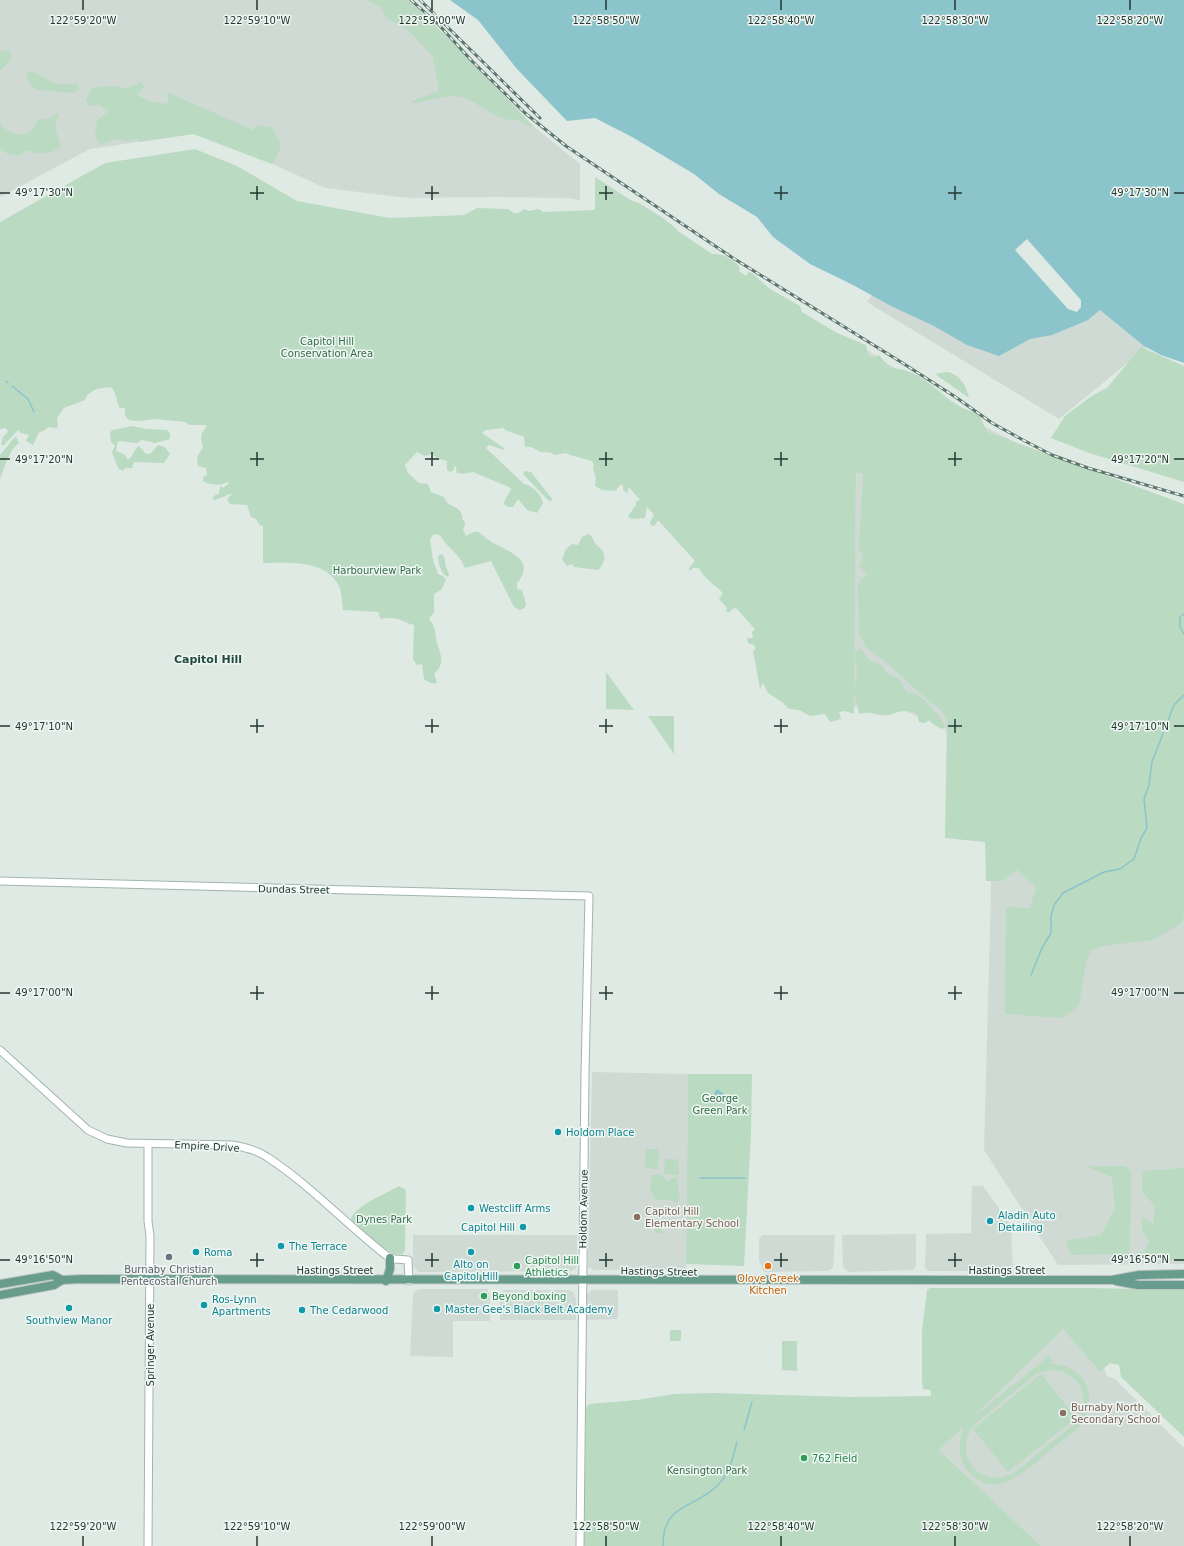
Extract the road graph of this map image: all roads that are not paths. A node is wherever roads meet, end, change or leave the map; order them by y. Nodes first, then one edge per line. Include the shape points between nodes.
1 (0, 881) edge
2 (589, 896) joint
3 (0, 1050) edge
4 (148, 1144) junction
5 (390, 1258) junction
6 (1184, 1274) edge
7 (62, 1280) junction
8 (150, 1280) junction
9 (582, 1280) junction
10 (1112, 1280) junction
11 (386, 1281) junction
12 (409, 1281) junction
13 (0, 1284) edge
14 (1184, 1286) edge
15 (0, 1295) edge
16 (148, 1546) edge
17 (580, 1546) edge

1 - 2 street, Dundas Street
2 - 9 street, Holdom Avenue
3 - 4 street, Empire Drive via 88,1130 107,1139
4 - 5 street, Empire Drive via 232,1145 266,1156
4 - 8 street, Springer Avenue
5 - 11 main road
5 - 12 street via 408,1260
6 - 10 main road, Hastings Street via 1139,1274
7 - 8 main road, Hastings Street
7 - 13 main road, Hastings Street via 53,1275
7 - 15 main road, Hastings Street via 54,1285
8 - 11 main road, Hastings Street
8 - 16 street, Springer Avenue
9 - 10 main road, Hastings Street
9 - 12 main road, Hastings Street
9 - 17 street, Holdom Avenue
10 - 14 main road, Hastings Street via 1138,1286
11 - 12 main road, Hastings Street

